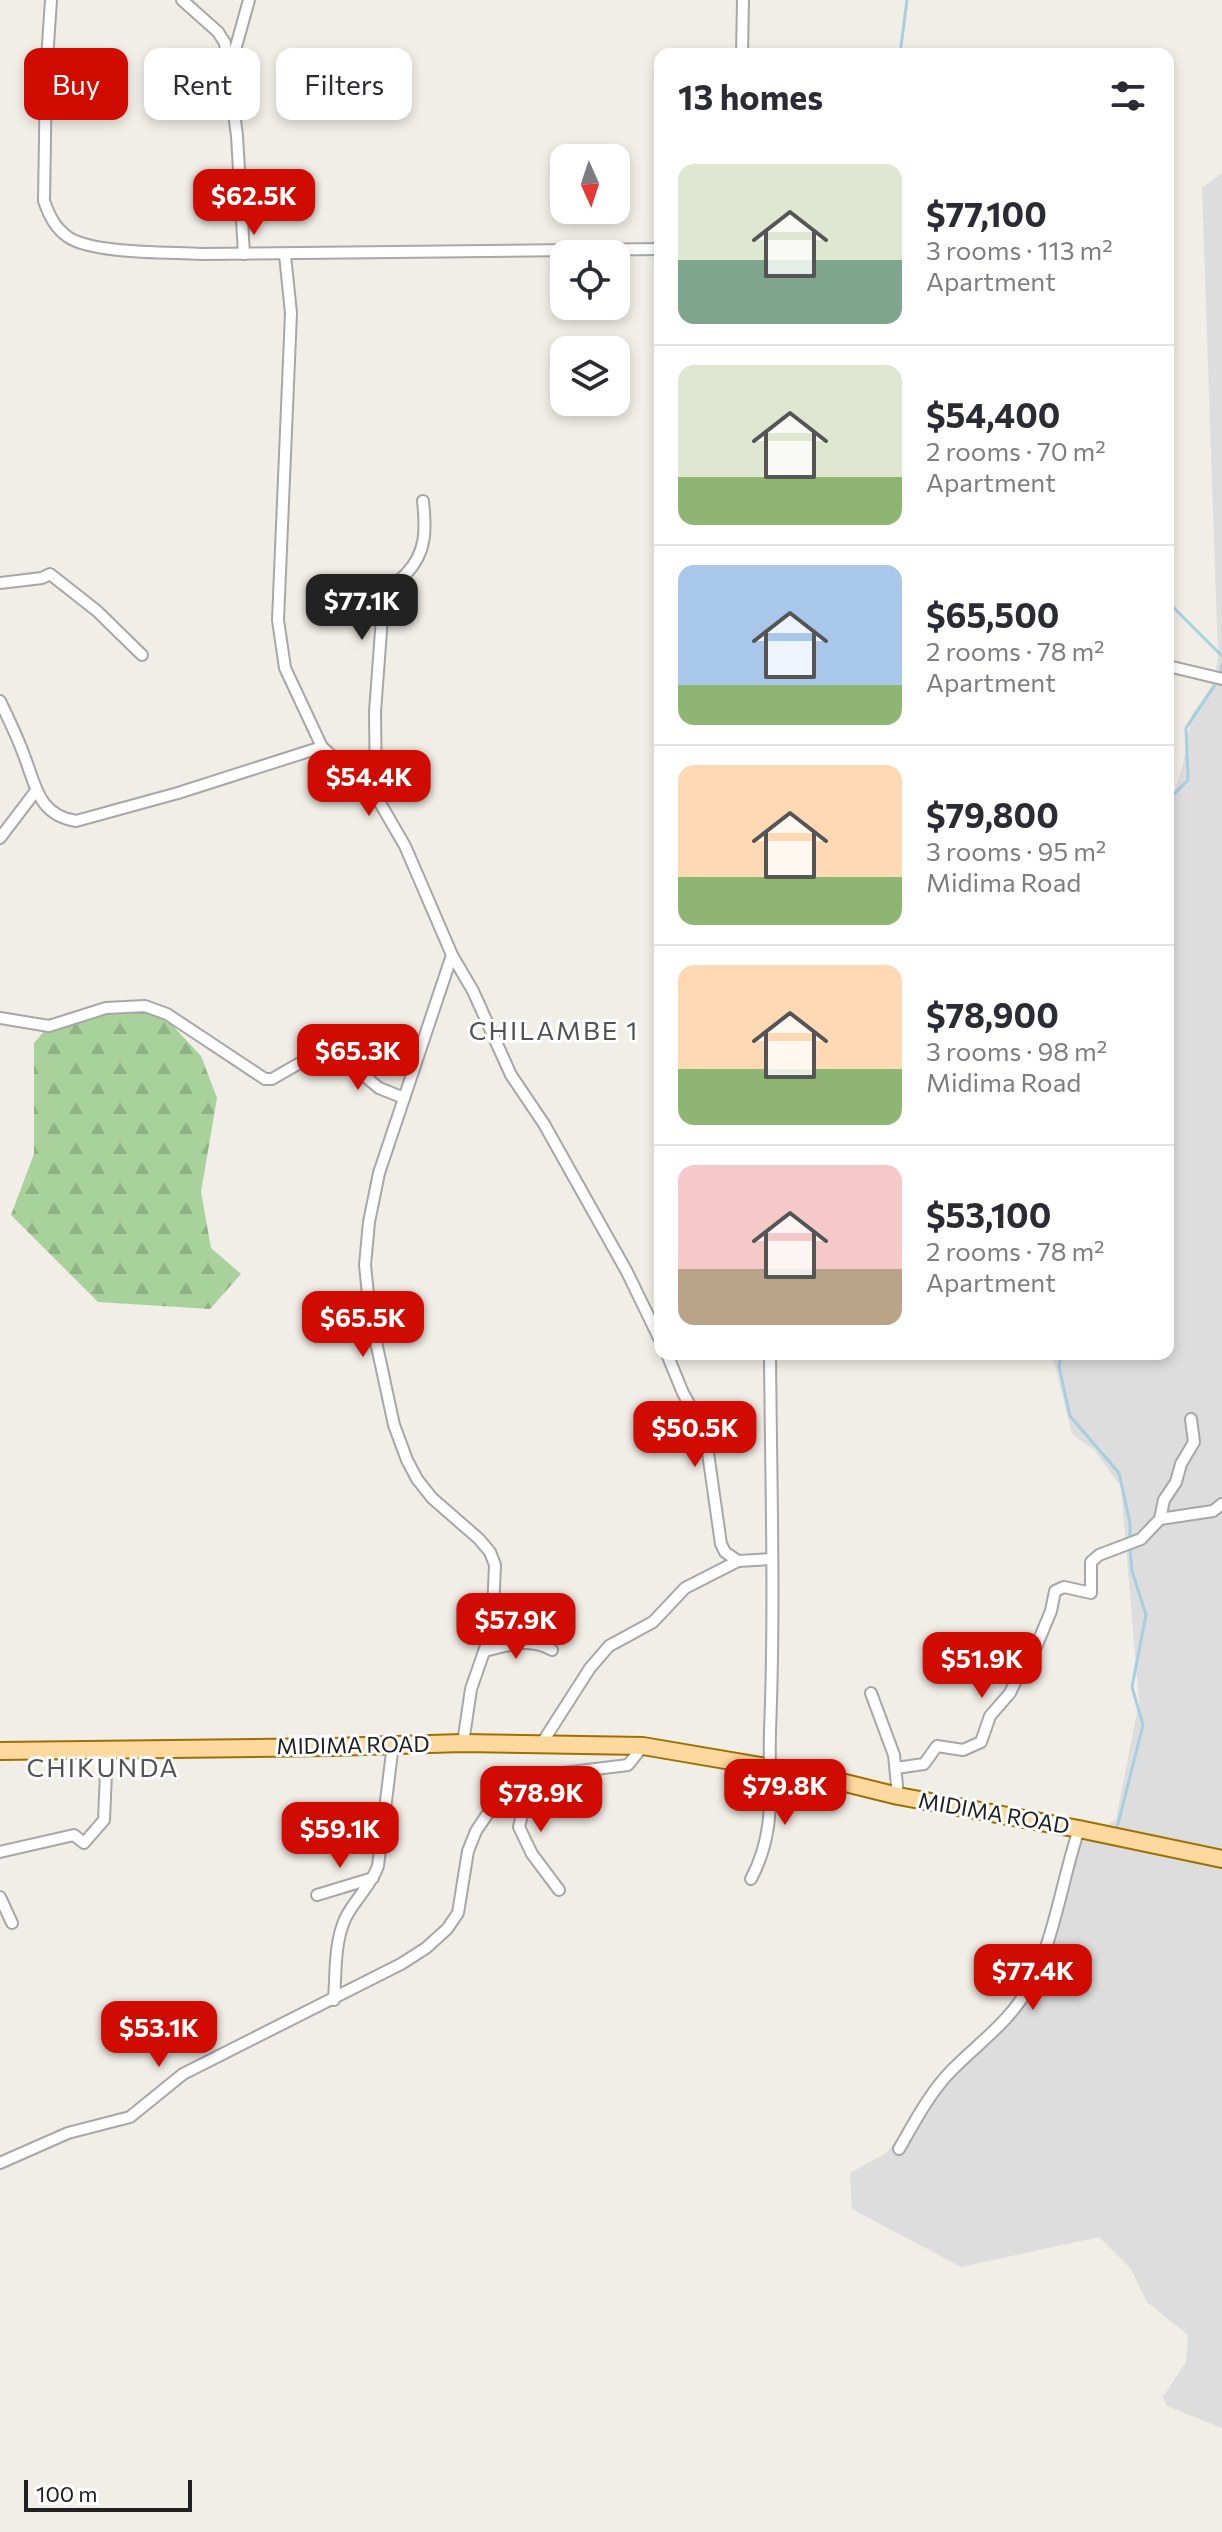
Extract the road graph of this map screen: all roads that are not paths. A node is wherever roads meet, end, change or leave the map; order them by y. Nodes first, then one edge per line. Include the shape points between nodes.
1 (51, 0) edge
2 (182, 0) edge
3 (249, 0) edge
4 (743, 0) edge
5 (226, 48) edge
6 (236, 48) edge
7 (742, 48) edge
8 (235, 120) edge
9 (654, 249) edge
10 (244, 254) junction
11 (285, 255) junction
12 (423, 501) dead end
13 (0, 583) edge
14 (142, 655) dead end
15 (1174, 667) edge
16 (1222, 679) edge
17 (0, 701) edge
18 (322, 747) junction
19 (35, 792) junction
20 (376, 796) junction
21 (0, 838) edge
22 (452, 955) junction
23 (0, 1018) edge
24 (404, 1098) junction
25 (654, 1328) edge
26 (669, 1360) edge
27 (770, 1360) edge
28 (1191, 1419) dead end
29 (1222, 1504) edge
30 (1160, 1519) junction
31 (772, 1559) junction
32 (738, 1561) junction
33 (552, 1650) dead end
34 (485, 1651) junction
35 (871, 1693) dead end
36 (463, 1743) junction
37 (542, 1743) junction
38 (393, 1744) junction
39 (643, 1746) junction
40 (107, 1749) junction
41 (0, 1751) edge
42 (769, 1766) junction
43 (896, 1768) junction
44 (531, 1777) junction
45 (898, 1796) junction
46 (1079, 1829) junction
47 (0, 1852) edge
48 (1222, 1859) edge
49 (373, 1878) junction
50 (751, 1879) dead end
51 (559, 1890) dead end
52 (317, 1895) dead end
53 (0, 1897) edge
54 (12, 1923) dead end
55 (334, 2000) junction
56 (899, 2149) dead end
57 (0, 2163) edge

1 - 10 street via 44,201 59,229 71,239 126,250
2 - 5 street via 218,32
3 - 6 street
4 - 7 street
8 - 10 street
9 - 11 street
10 - 11 street
11 - 18 street via 291,313 278,620 285,668
12 - 20 street via 425,544 387,591 383,604 375,712
13 - 14 street via 50,574
15 - 16 street
17 - 19 street
18 - 19 street via 87,820 61,818
18 - 20 street
19 - 21 street
20 - 22 street via 405,846
22 - 24 street
22 - 25 street via 511,1075 544,1124
23 - 24 street via 49,1026 106,1008 145,1006 167,1014 265,1079 331,1048 379,1088
24 - 34 street via 369,1222 367,1293 394,1425 407,1460 432,1498 479,1539 495,1565
26 - 32 street via 705,1432 721,1544
27 - 31 street
28 - 30 street via 1194,1442 1164,1500
29 - 30 street via 1199,1515
30 - 43 street via 1141,1539 1091,1562 1091,1593 1064,1587 1055,1591 1031,1659 990,1716 981,1742 963,1750 937,1746 924,1764
31 - 32 street
31 - 42 street
32 - 37 street via 685,1588 653,1622 599,1655
33 - 34 street via 539,1643 519,1643
34 - 36 street via 471,1689
35 - 43 street
36 - 37 main road, MIDIMA ROAD
36 - 38 main road, MIDIMA ROAD
37 - 39 main road, MIDIMA ROAD
38 - 40 main road, MIDIMA ROAD
38 - 49 street
39 - 42 main road, MIDIMA ROAD
39 - 44 street via 619,1768
40 - 41 main road, MIDIMA ROAD
40 - 47 street via 104,1820 84,1843 74,1835
42 - 45 main road, MIDIMA ROAD
42 - 50 street via 771,1813
43 - 45 street
44 - 51 street via 519,1827
44 - 55 street via 512,1783 476,1831 458,1913 447,1929 401,1964
45 - 46 main road, MIDIMA ROAD
46 - 48 main road, MIDIMA ROAD
46 - 56 street via 1027,1991 998,2029 934,2091
49 - 52 street
49 - 55 street via 339,1937
53 - 54 street
55 - 57 street via 183,2074 130,2117 68,2133

